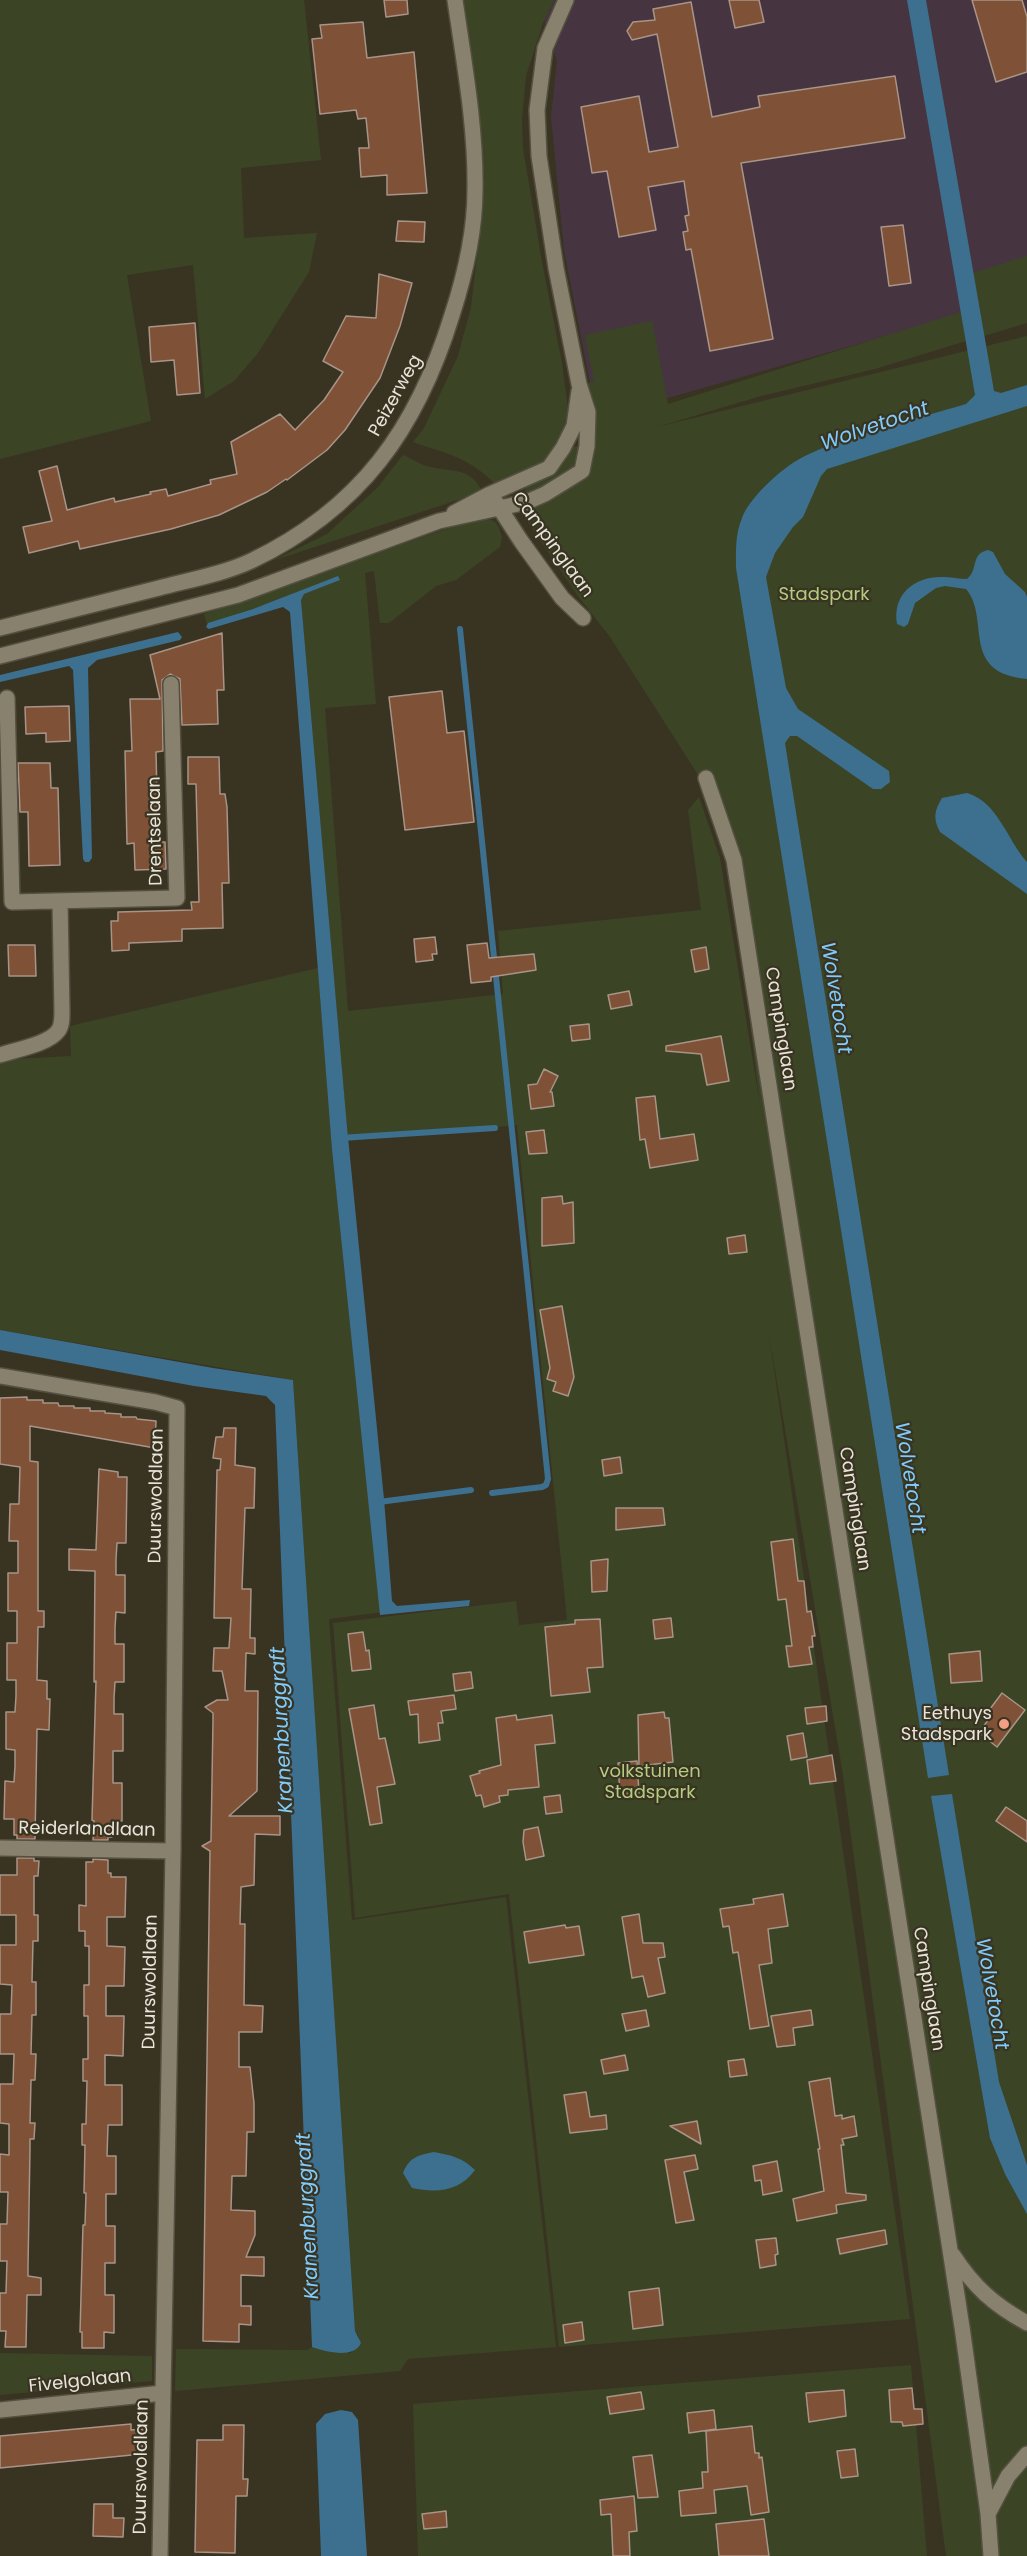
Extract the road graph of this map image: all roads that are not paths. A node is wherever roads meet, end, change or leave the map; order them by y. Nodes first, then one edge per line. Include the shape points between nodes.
1 (455, 0) edge
2 (566, 0) edge
3 (579, 384) junction
4 (490, 494) junction
5 (501, 508) junction
6 (439, 521) junction
7 (583, 618) dead end
8 (0, 628) edge
9 (0, 656) edge
10 (171, 684) dead end
11 (7, 698) dead end
12 (706, 778) dead end
13 (60, 901) junction
14 (0, 1055) edge
15 (0, 1376) edge
16 (0, 1848) edge
17 (173, 1851) junction
18 (949, 2250) junction
19 (1027, 2323) edge
20 (163, 2393) junction
21 (0, 2410) edge
22 (1027, 2454) edge
23 (988, 2514) junction
24 (160, 2556) edge
25 (991, 2556) edge

1 - 8 street, Peizerweg via 475,170 473,223 462,284 438,361 398,439 364,481 329,514 288,542 248,562
2 - 3 street via 545,48 537,110 538,156
3 - 4 street via 574,426 549,468
3 - 5 street via 589,424 582,471 545,494
4 - 5 street, Campinglaan
4 - 6 street
5 - 6 street
5 - 7 street, Campinglaan via 557,591
6 - 9 street via 238,595
10 - 13 street, Drentselaan via 177,898
11 - 13 street, Drentselaan via 12,902
12 - 18 street, Campinglaan via 734,860
13 - 14 street via 60,1030 41,1042
15 - 17 street, Duurswoldlaan via 177,1408
16 - 17 street, Reiderlandlaan
17 - 20 street, Duurswoldlaan
18 - 19 street, Campinglaan via 970,2281
18 - 23 street, Campinglaan
20 - 21 street, Fivelgolaan
20 - 24 street, Duurswoldlaan
22 - 23 street via 1008,2476
23 - 25 street, Campinglaan

